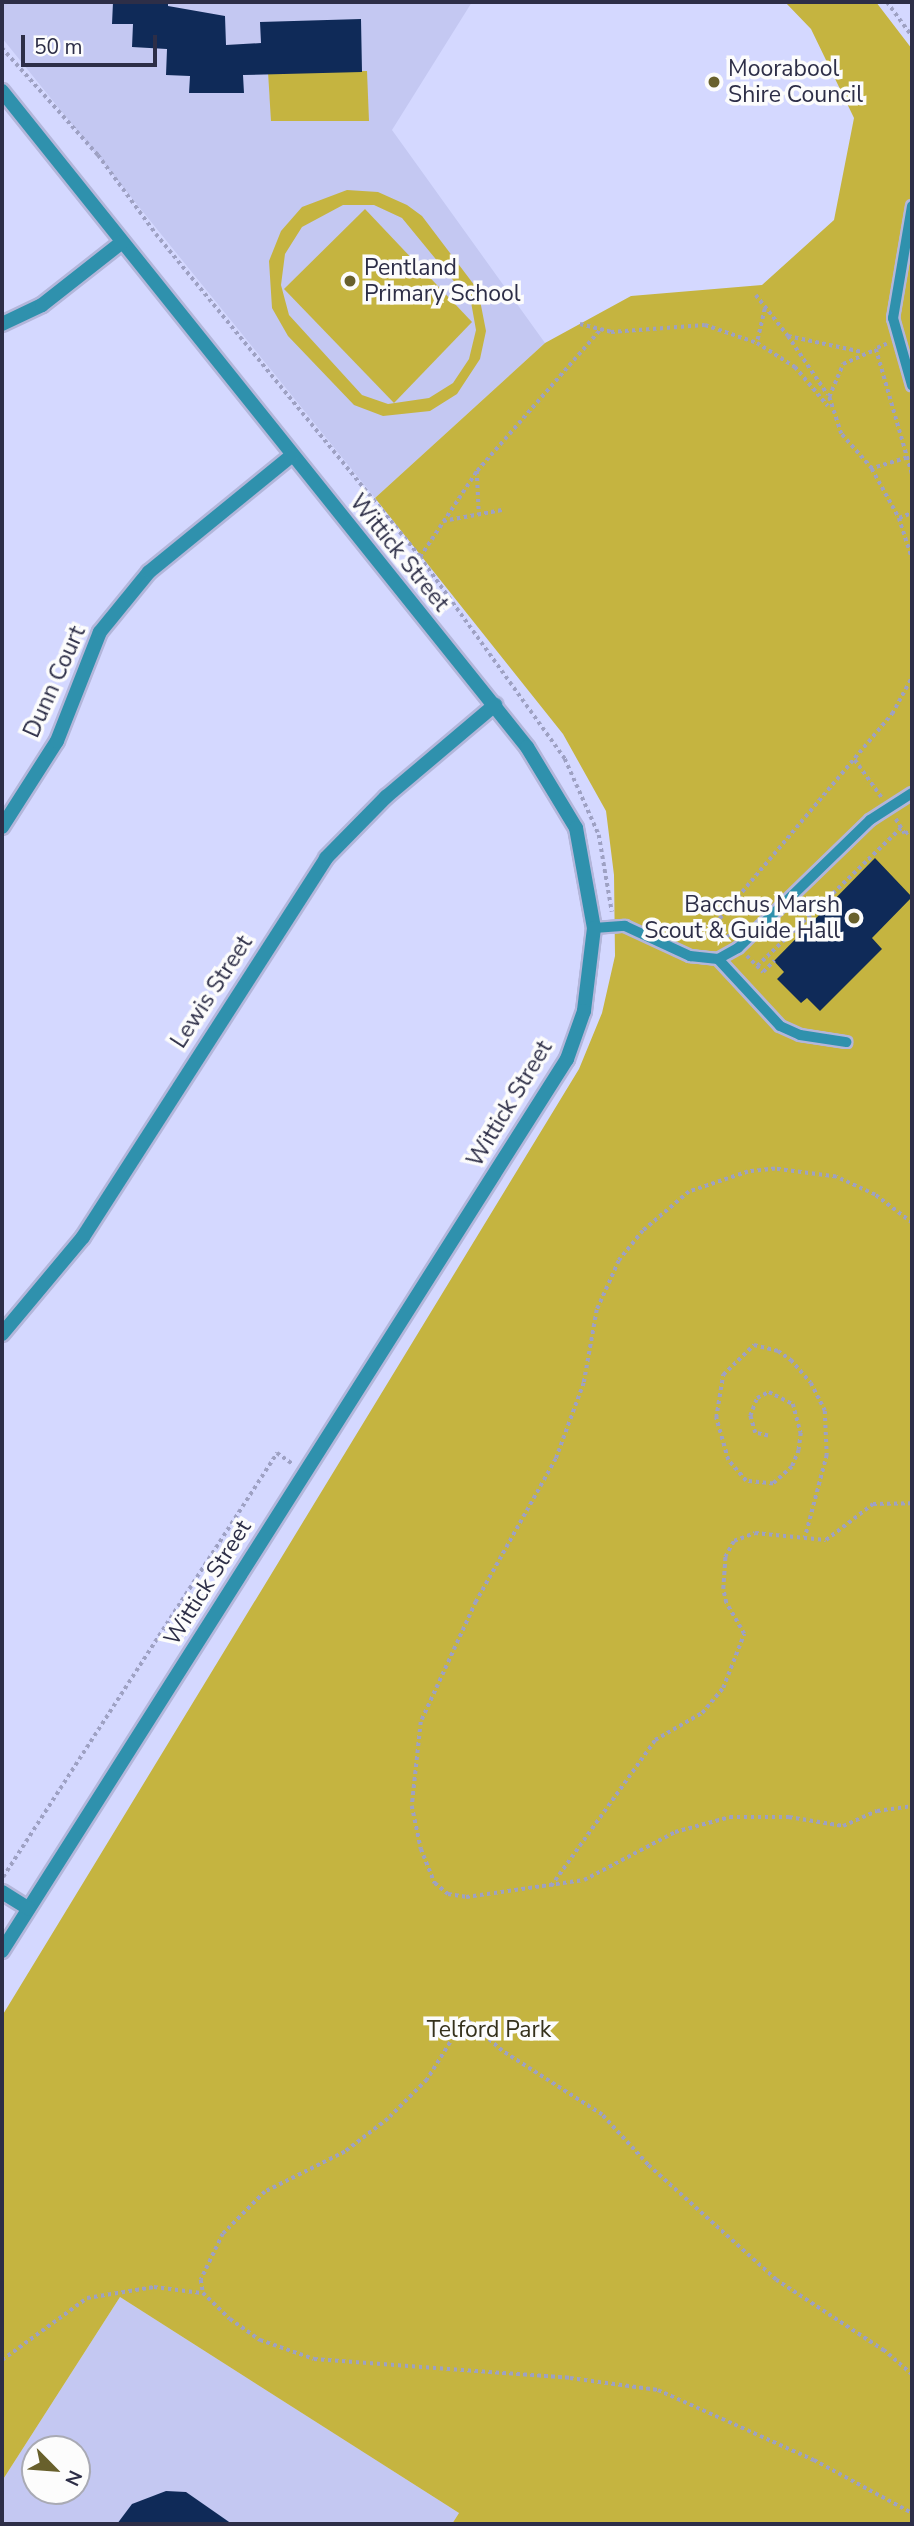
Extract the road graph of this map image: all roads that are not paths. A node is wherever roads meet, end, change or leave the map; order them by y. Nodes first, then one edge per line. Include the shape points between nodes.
1 (2, 91) edge
2 (912, 206) edge
3 (122, 242) junction
4 (2, 324) edge
5 (912, 385) edge
6 (291, 456) junction
7 (495, 705) junction
8 (912, 793) edge
9 (2, 828) edge
10 (594, 928) junction
11 (718, 959) junction
12 (846, 1042) dead end
13 (2, 1334) edge
14 (2, 1892) edge
15 (28, 1909) junction
16 (2, 1951) edge

1 - 3 street, Wittick Street
2 - 5 lane via 893,318
3 - 4 street via 42,305
3 - 6 street, Wittick Street
6 - 7 street, Wittick Street
6 - 9 street, Dunn Court via 149,572 100,632 57,741
7 - 10 street, Wittick Street via 527,747 576,828
7 - 13 street, Lewis Street via 386,797 326,858 83,1237
8 - 11 lane via 870,820 738,948
10 - 11 lane via 612,925 703,961
10 - 15 street, Wittick Street via 584,1011 567,1059
11 - 12 lane via 780,1026 800,1035
14 - 15 street
15 - 16 street, Wittick Street

